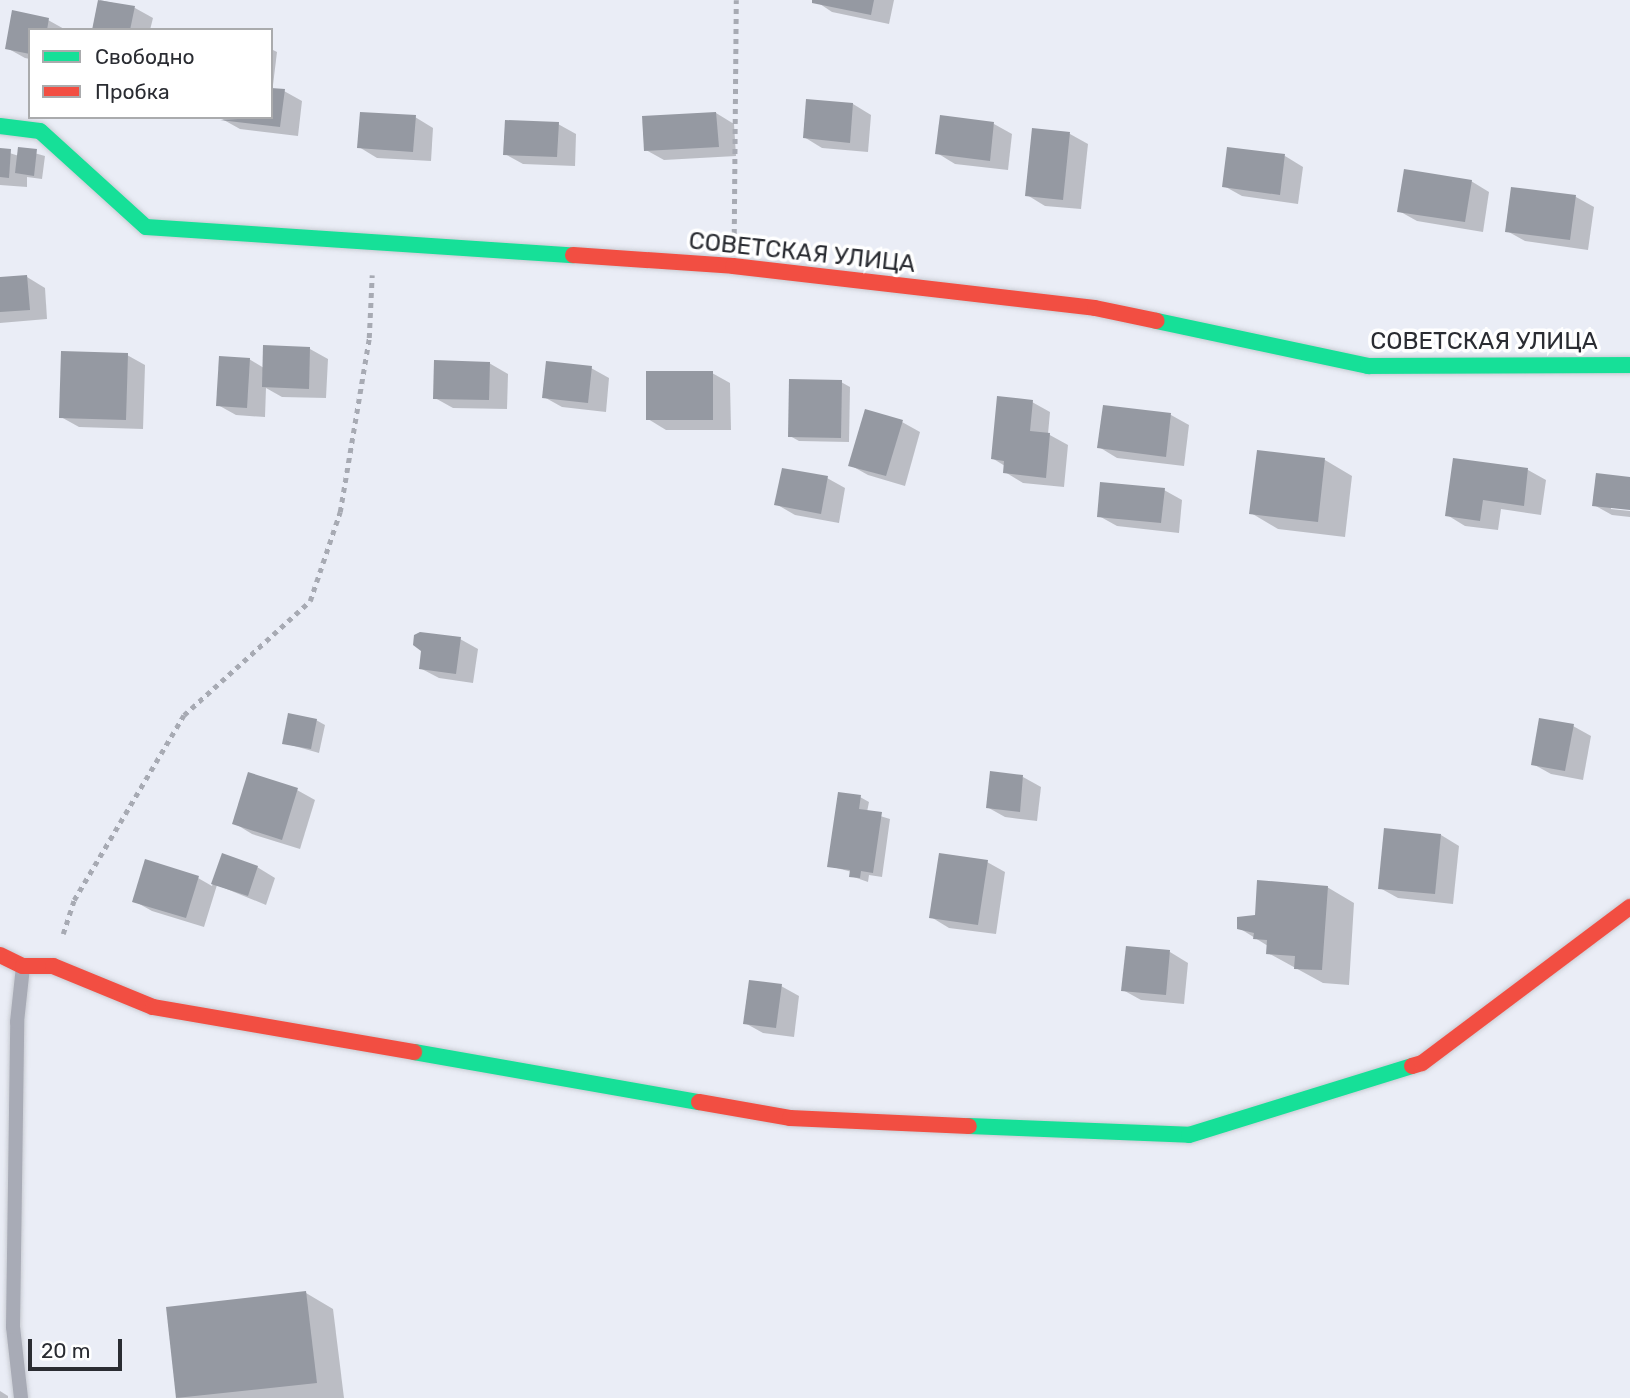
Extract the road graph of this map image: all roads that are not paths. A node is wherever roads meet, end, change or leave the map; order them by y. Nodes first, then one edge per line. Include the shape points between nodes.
1 (0, 126) edge
2 (1630, 365) edge
3 (1630, 907) edge
4 (0, 955) edge
5 (23, 966) junction
6 (21, 1398) edge

1 - 2 street, СОВЕТСКАЯ УЛИЦА via 40,131 146,228 733,266 1096,308 1368,366
3 - 5 street via 1422,1063 1189,1135 790,1118 153,1006 53,967
4 - 5 street
5 - 6 lane via 17,1021 13,1327

